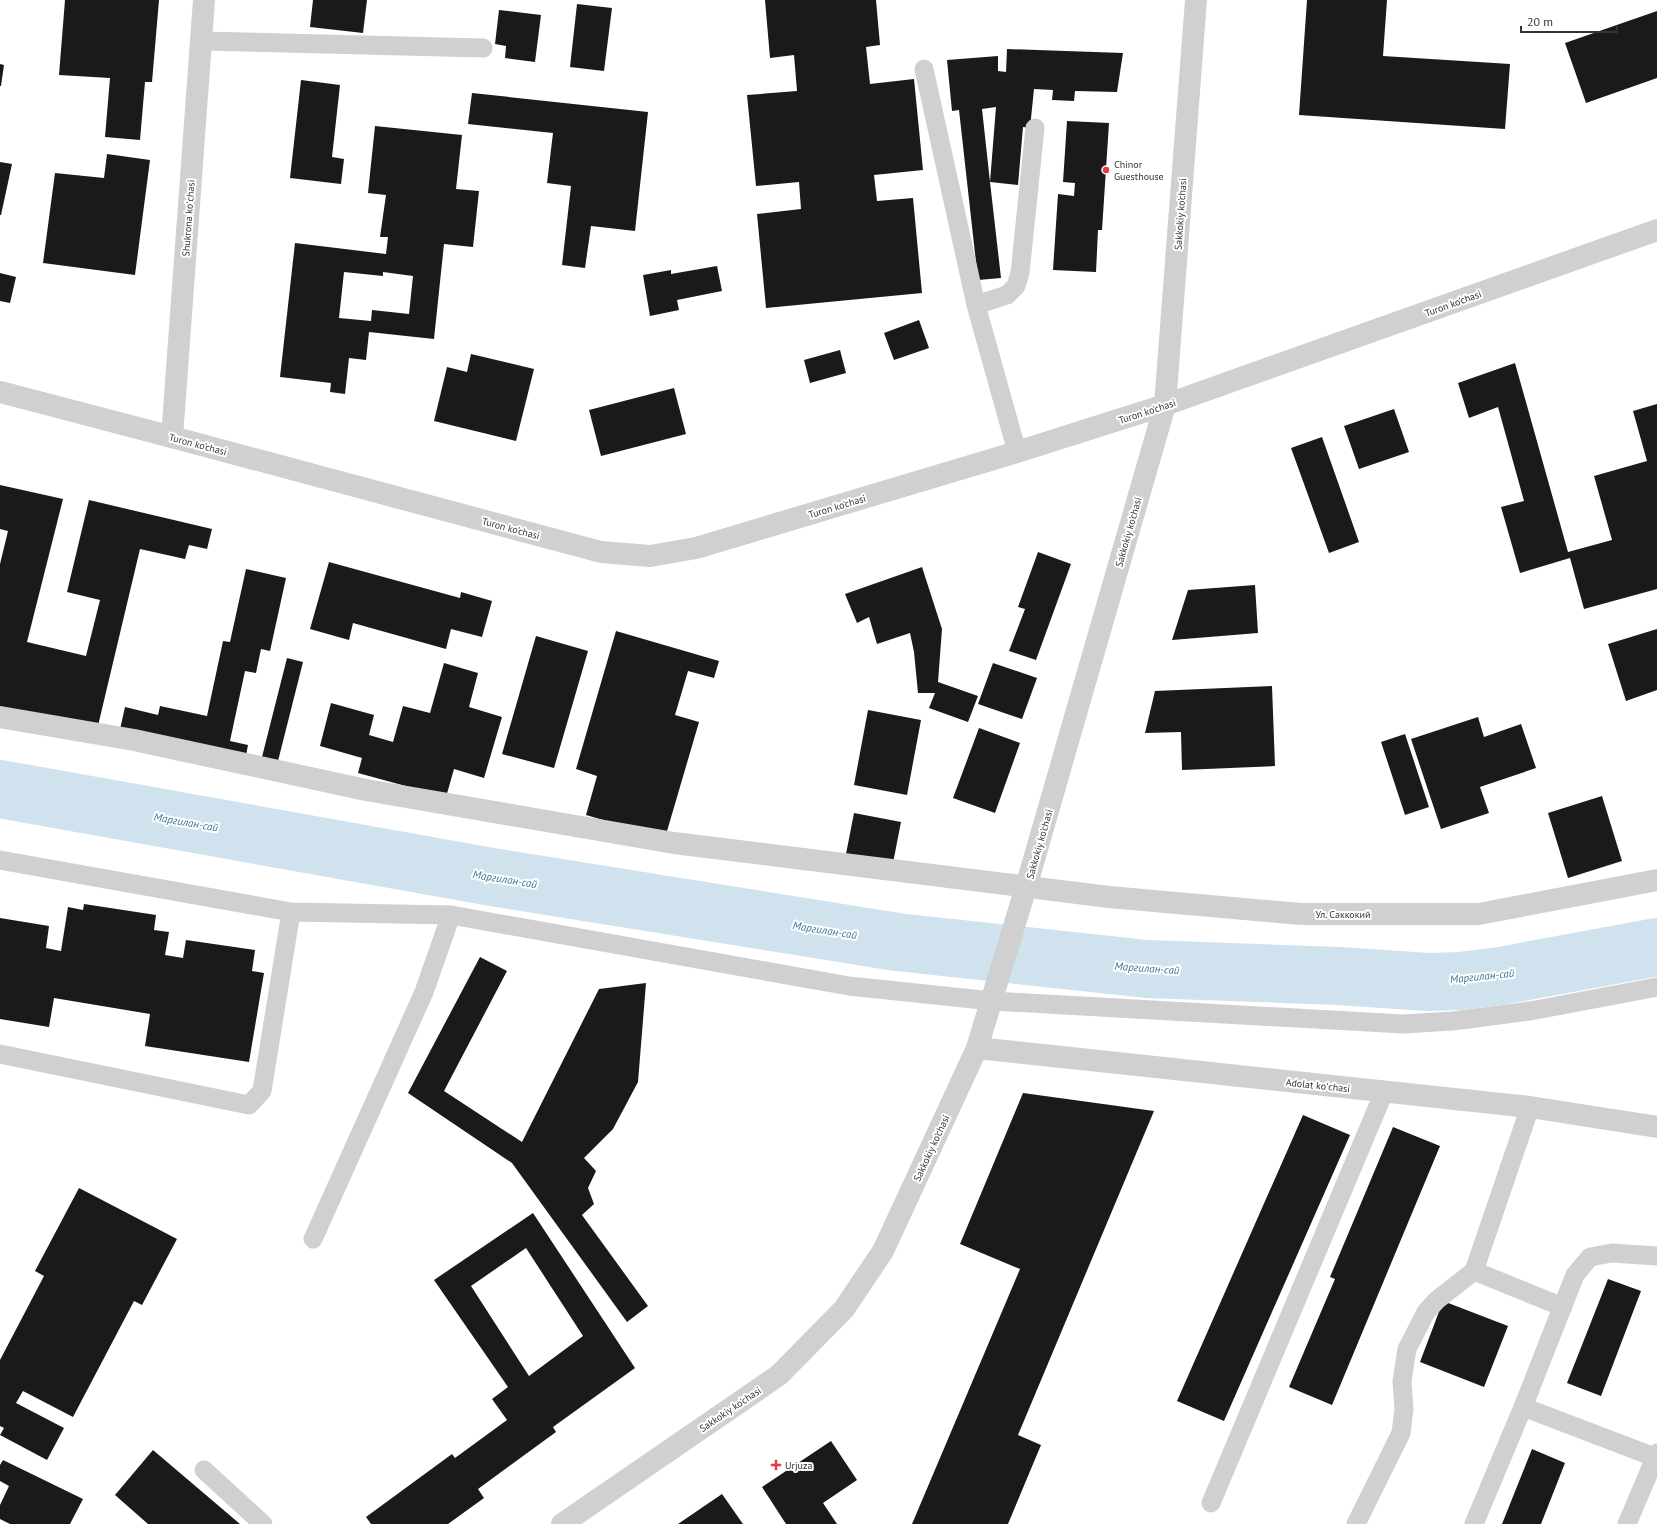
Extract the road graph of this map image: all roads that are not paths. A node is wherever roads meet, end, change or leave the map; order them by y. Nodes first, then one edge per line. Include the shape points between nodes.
1 (204, 0) edge
2 (1196, 0) edge
3 (201, 41) junction
4 (483, 48) dead end
5 (924, 69) dead end
6 (1035, 128) dead end
7 (1657, 230) edge
8 (976, 305) junction
9 (0, 392) edge
10 (1165, 405) junction
11 (172, 437) junction
12 (1017, 452) junction
13 (0, 717) edge
14 (0, 860) edge
15 (1657, 880) edge
16 (1026, 887) junction
17 (291, 912) junction
18 (451, 914) junction
19 (1657, 987) edge
20 (992, 1001) junction
21 (977, 1048) junction
22 (0, 1054) edge
23 (1384, 1092) junction
24 (1530, 1107) junction
25 (1657, 1127) edge
26 (313, 1240) dead end
27 (1657, 1256) edge
28 (1474, 1271) junction
29 (1562, 1307) junction
30 (1523, 1407) junction
31 (1656, 1456) edge
32 (204, 1470) dead end
33 (1211, 1503) dead end
34 (263, 1524) edge
35 (562, 1524) edge
36 (1356, 1524) edge
37 (1474, 1524) edge
38 (1627, 1524) edge

1 - 3 street, Shukrona koʻchasi
2 - 10 street, Sakkokiy ko'chasi
3 - 4 lane
3 - 11 street, Shukrona koʻchasi
5 - 8 lane
6 - 8 lane via 1020,273 1016,286 1007,295
7 - 10 street, Turon ko'chasi
8 - 12 lane
9 - 11 street, Turon ko'chasi
10 - 12 street, Turon ko'chasi
10 - 16 street, Sakkokiy ko'chasi
11 - 12 street, Turon ko'chasi via 601,552 650,556 696,548
13 - 16 street, Ул. Саккокий via 134,740 366,790 674,843
14 - 17 lane
15 - 16 street, Ул. Саккокий via 1479,914 1301,914
16 - 20 street, Sakkokiy ko'chasi
17 - 18 lane
17 - 22 lane via 262,1091 249,1105
18 - 20 lane via 848,986
18 - 26 lane via 424,992
19 - 20 lane via 1530,1011 1454,1021 1403,1024
20 - 21 street, Sakkokiy ko'chasi
21 - 23 street, Adolat koʻchasi
21 - 35 street, Sakkokiy ko'chasi via 883,1251 844,1309 779,1375
23 - 24 street, Adolat koʻchasi
23 - 33 lane
24 - 25 street, Adolat koʻchasi
24 - 28 lane
27 - 29 lane via 1612,1253 1590,1257 1575,1275
28 - 29 lane
28 - 36 lane via 1426,1312 1407,1349 1402,1381 1404,1409 1401,1433
29 - 30 lane
30 - 31 lane
30 - 37 lane
31 - 38 lane
32 - 34 lane

